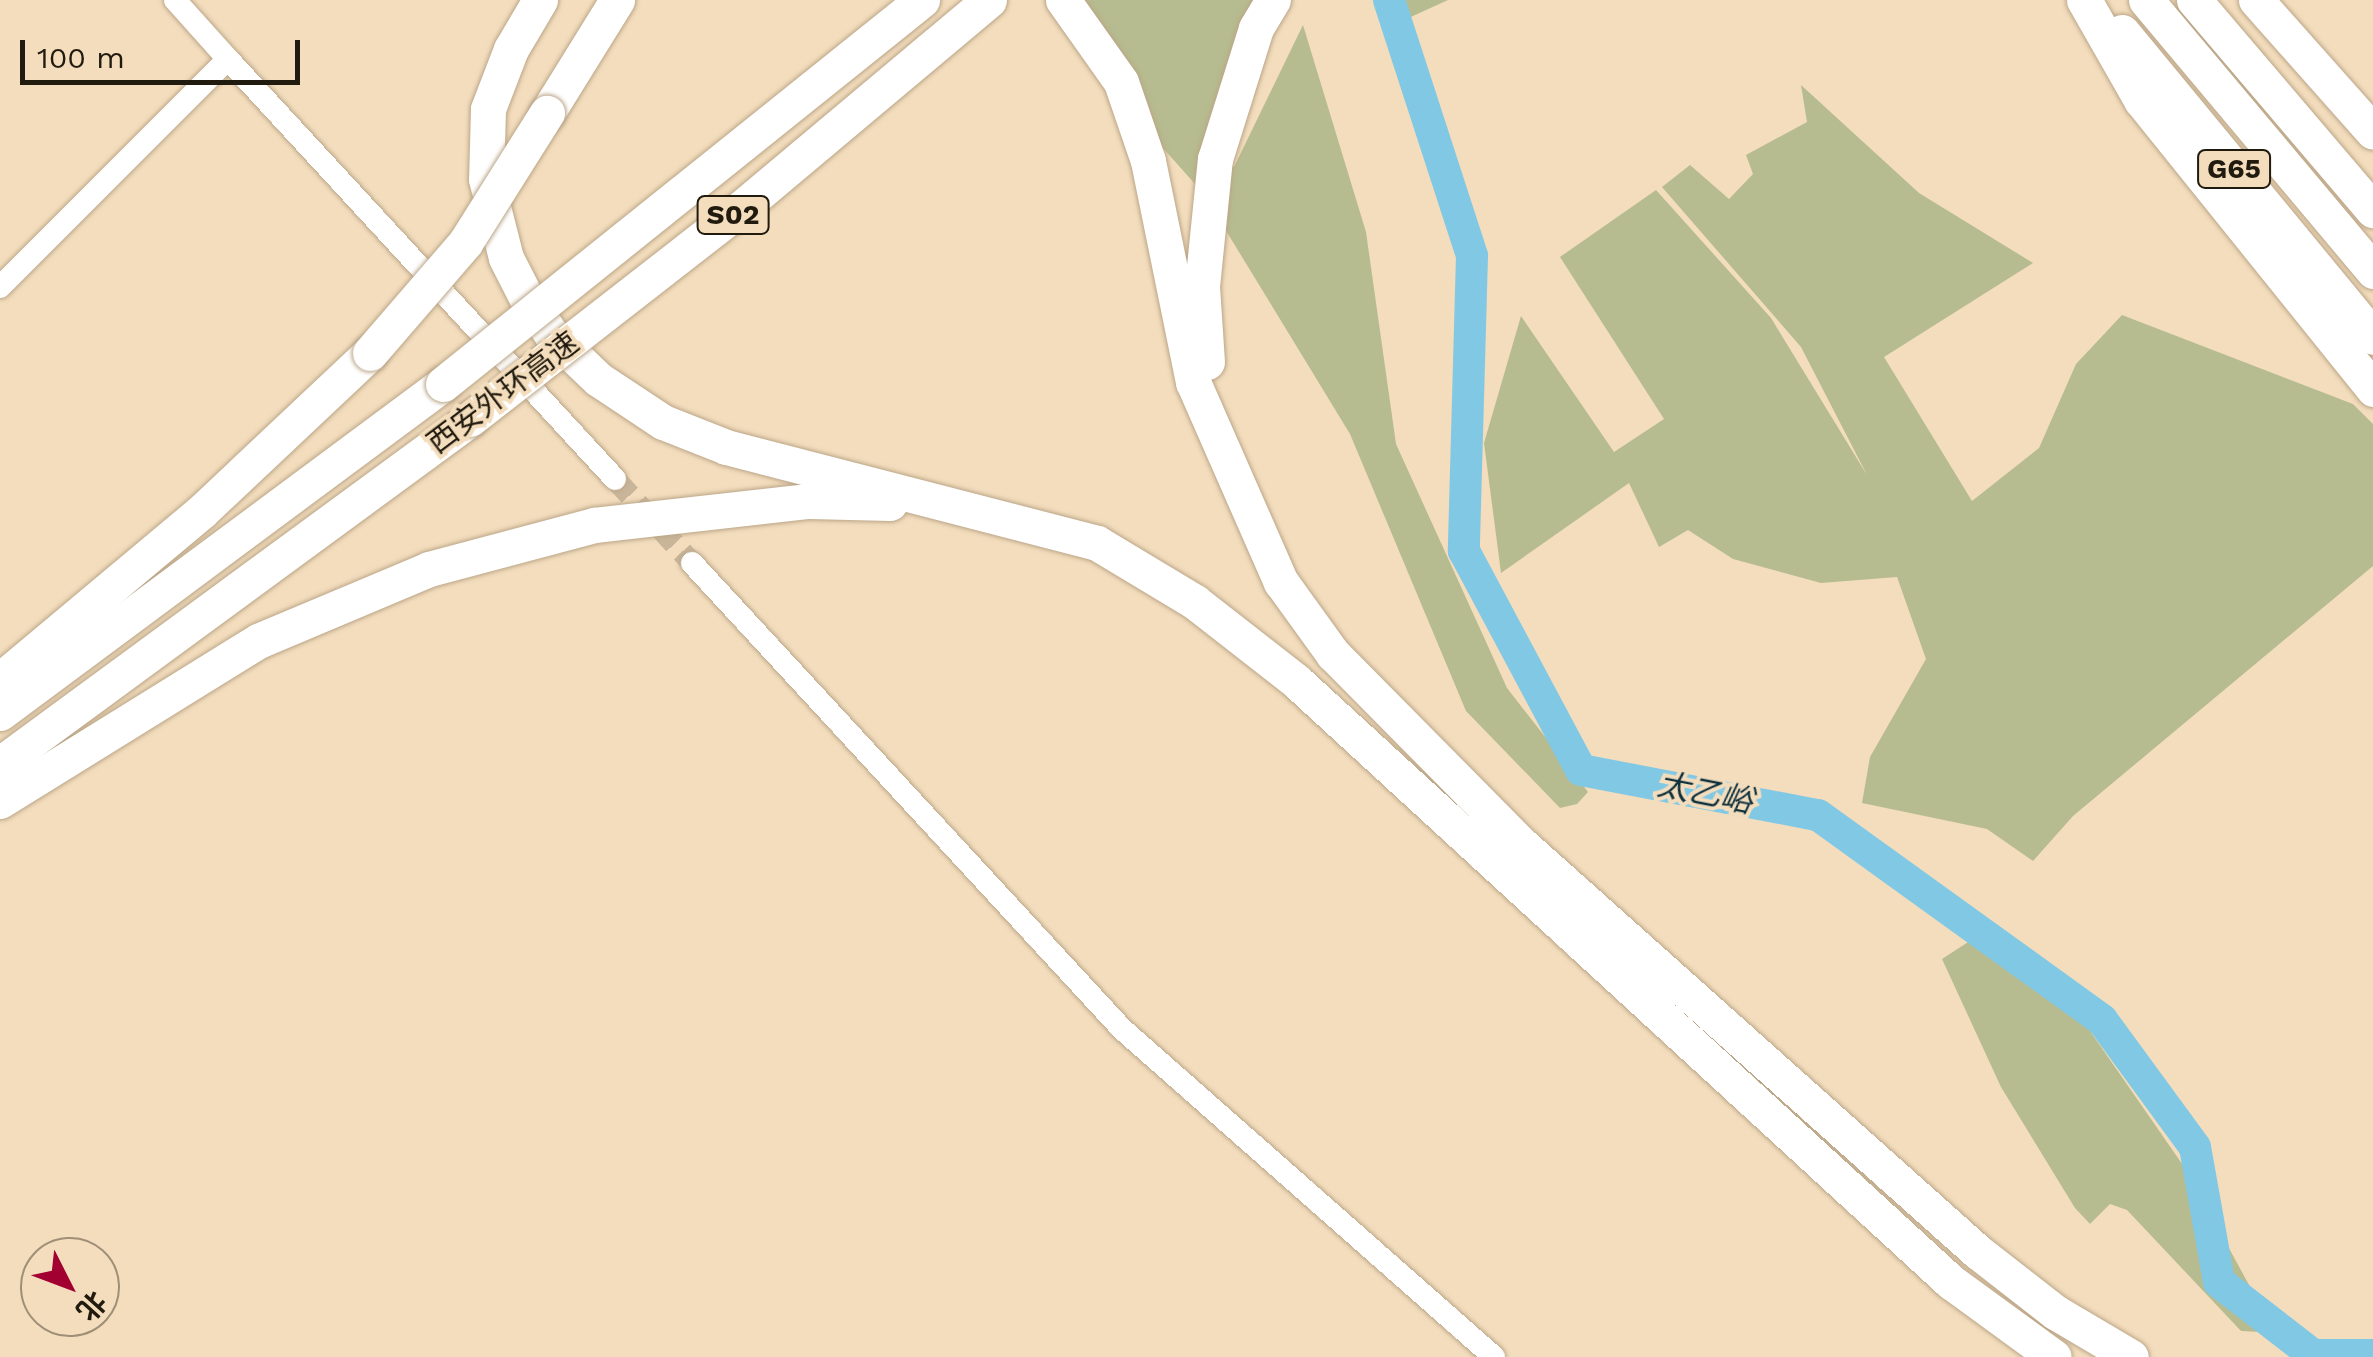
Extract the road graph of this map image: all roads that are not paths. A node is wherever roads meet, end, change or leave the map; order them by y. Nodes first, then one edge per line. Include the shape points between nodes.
1 (176, 0) edge
2 (540, 0) edge
3 (618, 0) edge
4 (922, 0) edge
5 (988, 0) edge
6 (1063, 0) edge
7 (1273, 0) edge
8 (2084, 0) edge
9 (2096, 0) edge
10 (2146, 0) edge
11 (2194, 0) edge
12 (2256, 0) edge
13 (2275, 0) edge
14 (228, 59) junction
15 (2373, 96) edge
16 (2373, 132) edge
17 (2373, 210) edge
18 (2373, 270) edge
19 (0, 287) edge
20 (2373, 337) edge
21 (2373, 389) edge
22 (615, 479) tunnel mouth
23 (1247, 513) junction
24 (1010, 517) junction
25 (692, 563) tunnel mouth
26 (0, 680) edge
27 (0, 713) edge
28 (0, 764) edge
29 (0, 801) edge
30 (1494, 1357) edge
31 (2054, 1357) edge
32 (2130, 1357) edge

1 - 14 street
2 - 24 highway via 511,48 488,110 486,179 506,258 551,334 598,378 663,422 726,447
3 - 26 highway, bridge via 465,244 370,353 201,512
4 - 27 highway, 西安外环高速 / S02, bridge via 443,384
5 - 28 highway, 西安外环高速 / S02, bridge via 740,210 470,419
6 - 23 highway via 1122,82 1148,161 1193,382
7 - 23 highway via 1256,28 1215,158 1202,286 1207,374
8 - 21 highway via 2140,100
9 - 20 highway, G65
10 - 18 highway, G65
11 - 17 highway
12 - 16 highway
13 - 15 highway
14 - 19 street
14 - 22 street
23 - 32 highway via 1280,582 1333,654 1520,842 1978,1252 2055,1312
24 - 29 highway via 883,502 744,506 594,525 428,570 258,641
24 - 31 highway via 1097,543 1195,602 1296,681 1951,1282
25 - 30 street via 1122,1030

